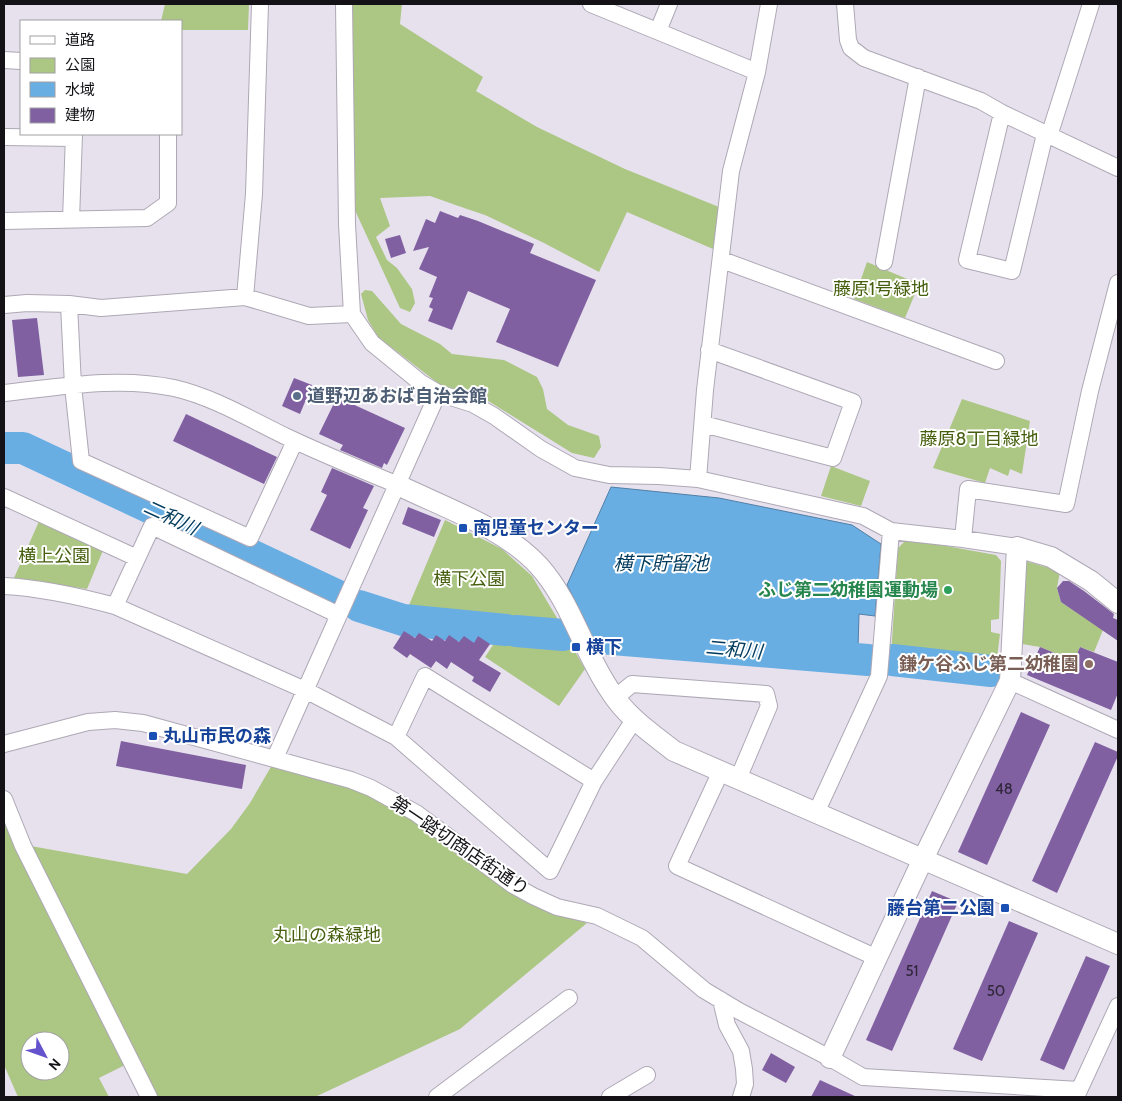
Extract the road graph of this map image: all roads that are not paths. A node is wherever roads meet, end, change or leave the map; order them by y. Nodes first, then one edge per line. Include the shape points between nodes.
1 (260, 4) edge
2 (344, 4) edge
3 (591, 4) edge
4 (669, 4) edge
5 (769, 4) edge
6 (845, 4) edge
7 (1091, 4) edge
8 (658, 31) junction
9 (4, 60) edge
10 (20, 61) edge
11 (757, 72) junction
12 (918, 77) junction
13 (1002, 113) junction
14 (168, 135) edge
15 (1047, 135) junction
16 (74, 136) edge
17 (4, 137) edge
18 (1118, 168) edge
19 (4, 220) edge
20 (71, 220) junction
21 (722, 260) junction
22 (884, 262) dead end
23 (1118, 283) edge
24 (245, 297) junction
25 (69, 304) junction
26 (4, 305) edge
27 (352, 314) junction
28 (709, 350) junction
29 (996, 360) dead end
30 (73, 386) junction
31 (438, 392) junction
32 (4, 393) edge
33 (702, 424) junction
34 (295, 441) junction
35 (698, 480) junction
36 (398, 485) junction
37 (4, 497) edge
38 (891, 531) junction
39 (963, 538) junction
40 (1017, 547) junction
41 (137, 558) junction
42 (4, 586) edge
43 (1118, 603) edge
44 (115, 606) junction
45 (341, 612) junction
46 (1010, 681) junction
47 (306, 690) junction
48 (615, 698) junction
49 (634, 720) junction
50 (1118, 730) edge
51 (396, 737) junction
52 (4, 744) edge
53 (275, 758) junction
54 (729, 775) junction
55 (594, 781) junction
56 (4, 800) edge
57 (816, 814) junction
58 (923, 858) junction
59 (1118, 944) edge
60 (877, 958) junction
61 (570, 998) dead end
62 (721, 1000) junction
63 (1118, 1006) edge
64 (830, 1058) junction
65 (647, 1075) dead end
66 (1077, 1094) edge
67 (149, 1097) edge
68 (436, 1097) edge
69 (610, 1097) edge
70 (741, 1097) edge

1 - 24 street via 254,194
2 - 27 street via 347,224
3 - 8 street
4 - 8 street
5 - 11 street
6 - 12 street via 851,48 864,58
7 - 15 street
8 - 11 street
9 - 10 street
11 - 21 street via 731,171
12 - 13 street via 981,101
12 - 22 street
13 - 15 street
13 - 15 street via 966,260 1012,271
14 - 20 street via 168,203 147,218
15 - 18 street
16 - 17 street
16 - 20 street
19 - 20 street
21 - 28 street
21 - 29 street
23 - 39 street via 1090,391 1066,504 968,489
24 - 25 street via 101,308
24 - 27 street via 309,316
25 - 26 street
25 - 30 street
27 - 31 street via 372,343 421,383
28 - 33 street
28 - 33 street via 853,402 833,458
30 - 32 street
30 - 34 street via 132,383 174,388 218,404
30 - 34 street via 81,461 250,538
31 - 35 street via 473,404 575,468 609,475
31 - 36 street
33 - 35 street
34 - 36 street
35 - 38 street via 863,516
36 - 45 street
36 - 48 street via 490,528 527,554 557,590
37 - 41 street
38 - 39 street
38 - 57 street via 879,676
39 - 40 street
40 - 43 street via 1051,557 1091,581
40 - 46 street
41 - 44 street
41 - 45 street via 152,526
42 - 44 street via 42,590
44 - 47 street
45 - 47 street
46 - 50 street
46 - 58 street
47 - 51 street
47 - 53 street
48 - 49 street
48 - 54 street via 632,684 766,694 769,706
49 - 54 street via 674,752
49 - 55 street
51 - 55 street via 425,676
51 - 55 street via 550,871
52 - 53 street, 第一踏切商店街通り via 88,722 116,720 143,722
53 - 62 street, 第一踏切商店街通り via 351,780 388,796 513,885 558,906 597,916 642,938 704,990
54 - 57 street
54 - 60 street via 678,866
56 - 67 street
57 - 58 street
58 - 59 street
58 - 60 street
60 - 64 street
61 - 68 street
62 - 64 street, 第一踏切商店街通り
62 - 70 street via 727,1025 741,1051 744,1069
63 - 66 street
64 - 66 street, 第一踏切商店街通り via 863,1077
65 - 69 street

